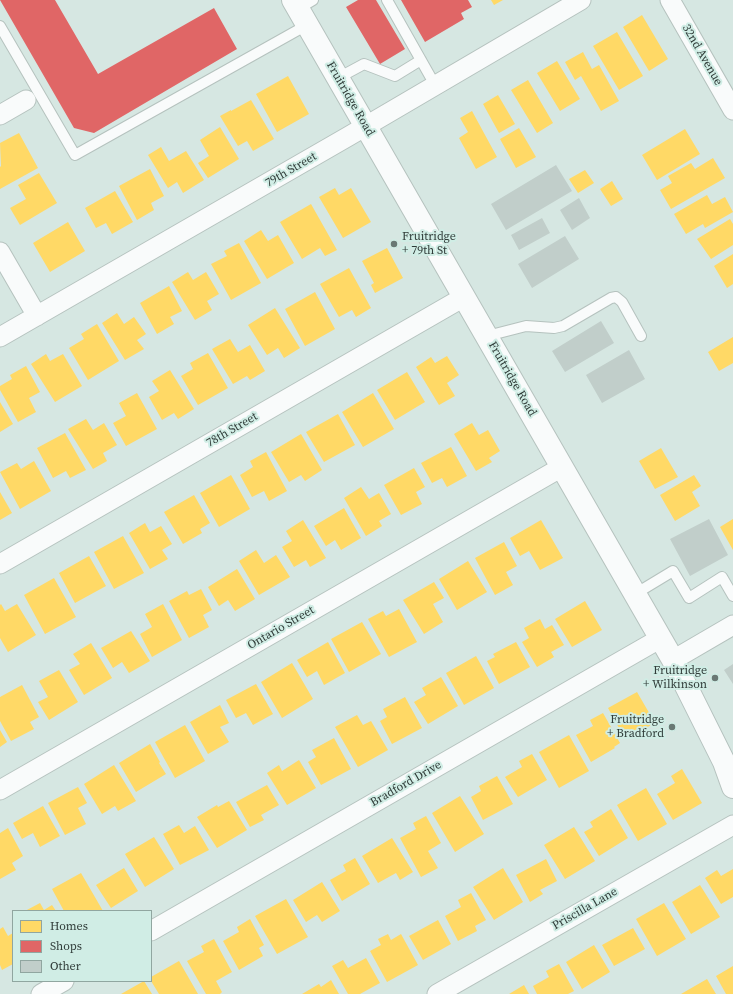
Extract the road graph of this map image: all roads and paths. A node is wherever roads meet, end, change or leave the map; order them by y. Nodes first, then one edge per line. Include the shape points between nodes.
1 (387, 0) edge
2 (581, 0) edge
3 (670, 0) edge
4 (303, 8) edge
5 (0, 26) edge
6 (421, 60) junction
7 (338, 78) junction
8 (435, 85) junction
9 (26, 100) dead end
10 (733, 110) edge
11 (0, 115) edge
12 (366, 126) junction
13 (0, 252) edge
14 (464, 297) junction
15 (37, 316) junction
16 (487, 336) junction
17 (641, 336) dead end
18 (0, 337) edge
19 (562, 467) junction
20 (0, 564) edge
21 (635, 594) junction
22 (733, 596) edge
23 (733, 626) edge
24 (661, 638) junction
25 (674, 660) junction
26 (729, 766) edge
27 (733, 787) edge
28 (0, 790) edge
29 (733, 825) edge
30 (152, 930) edge
31 (62, 982) edge
32 (41, 994) edge
33 (437, 994) edge

1 - 6 lane
2 - 8 street, 79th Street
3 - 10 street, 32nd Avenue
4 - 5 lane via 75,155
4 - 7 main road, Fruitridge Road
6 - 7 lane via 395,76 364,64
6 - 8 lane
7 - 12 main road, Fruitridge Road
8 - 12 street, 79th Street
9 - 11 street
12 - 14 main road, Fruitridge Road
12 - 15 street, 79th Street
13 - 15 street
14 - 16 main road, Fruitridge Road
14 - 20 street, 78th Street
15 - 18 street, 79th Street
16 - 17 lane via 526,326 563,326 610,298 616,297 622,302
16 - 19 main road, Fruitridge Road
19 - 21 main road, Fruitridge Road
19 - 28 street, Ontario Street
21 - 22 lane via 673,571 689,598 722,577
21 - 24 main road, Fruitridge Road
23 - 25 street
24 - 25 main road, Fruitridge Road
24 - 30 street, Bradford Drive
25 - 26 main road, Fruitridge Road
26 - 27 main road, Fruitridge Road
29 - 33 street, Priscilla Lane
31 - 32 street

